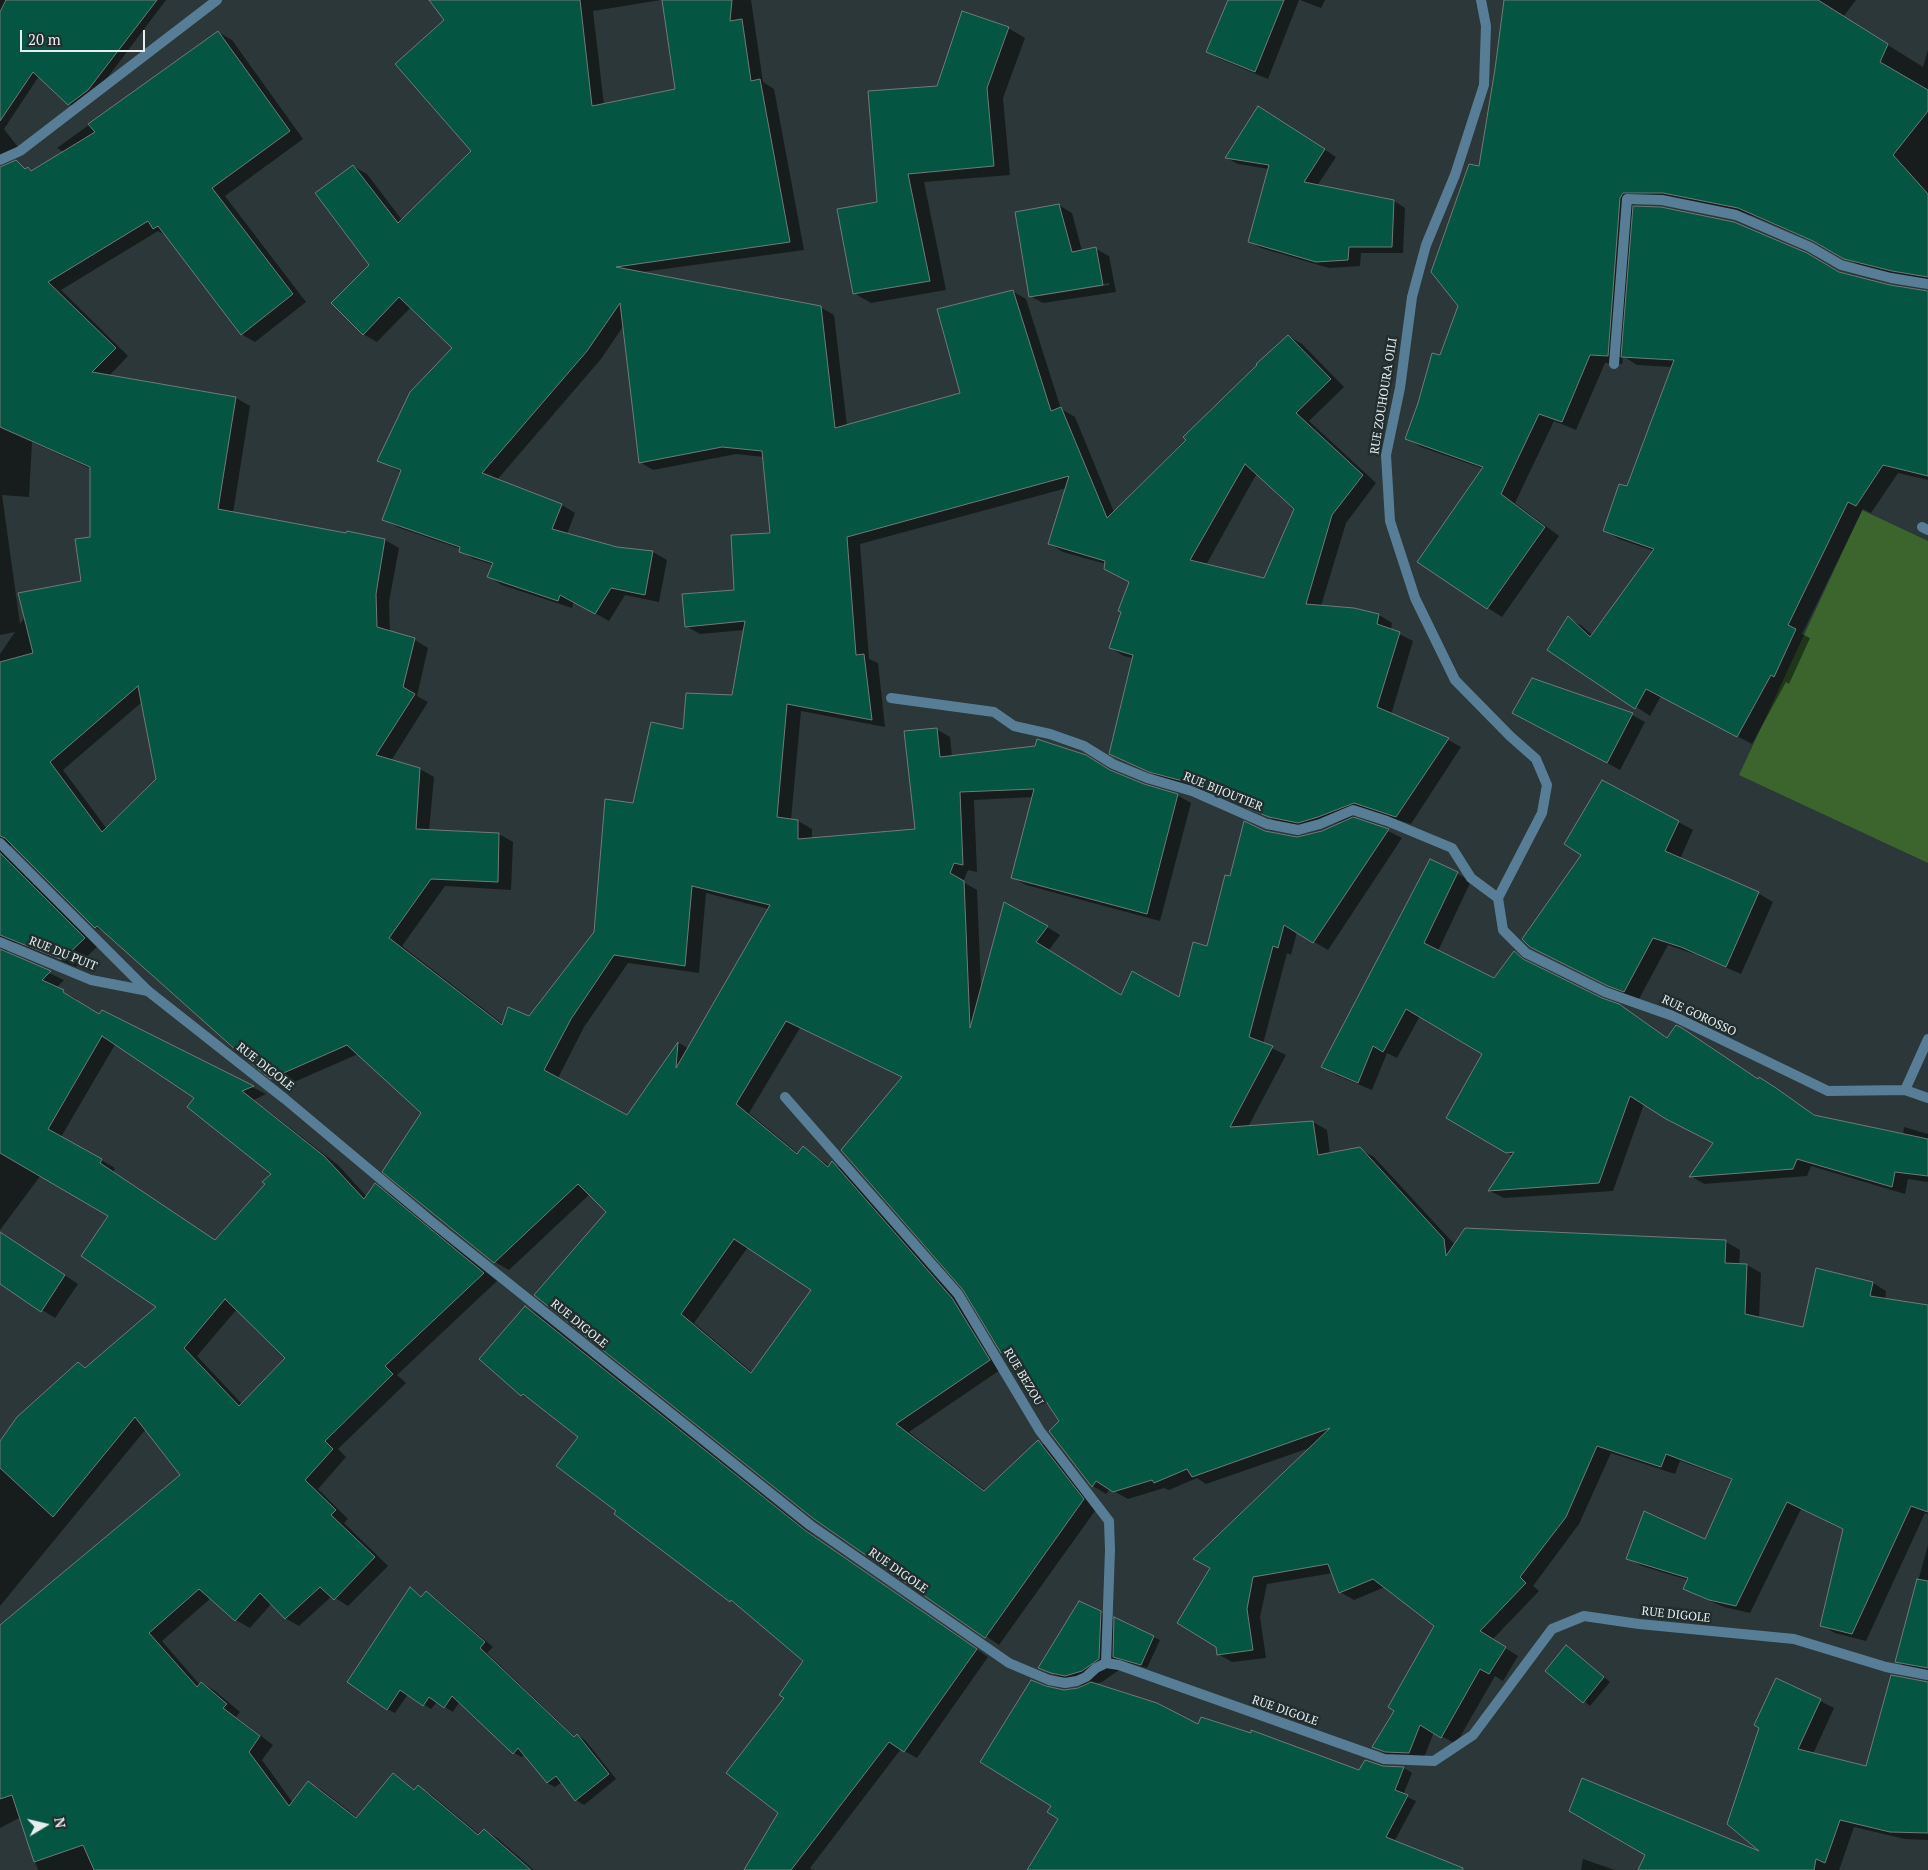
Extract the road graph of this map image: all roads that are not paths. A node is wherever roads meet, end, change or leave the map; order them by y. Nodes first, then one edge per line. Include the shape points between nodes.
1 (217, 0) edge
2 (1481, 0) edge
3 (0, 160) edge
4 (1928, 284) edge
5 (1614, 364) dead end
6 (891, 698) dead end
7 (0, 843) edge
8 (1498, 898) junction
9 (0, 942) edge
10 (148, 991) junction
11 (1928, 1039) edge
12 (1905, 1090) junction
13 (785, 1097) dead end
14 (1928, 1098) edge
15 (1106, 1662) junction
16 (1928, 1675) edge

1 - 3 street via 20,150
2 - 8 street, RUE ZOUHOURA OILI via 1486,26 1484,85 1455,175 1426,245 1412,296 1400,388 1386,455 1390,520 1414,598 1455,680 1536,759 1547,785 1542,813
4 - 5 street via 1841,265 1810,247 1736,215 1662,200 1626,199
6 - 8 street, RUE BIJOUTIER via 994,712 1014,726 1075,743 1113,764 1192,791 1267,824 1298,830 1353,810 1388,821 1452,848 1471,878
7 - 10 street, RUE DIGOLE
8 - 12 street, RUE GOROSSO via 1503,930 1526,953 1605,992 1673,1016 1828,1091
9 - 10 street, RUE DU PUIT via 92,980
10 - 15 street, RUE DIGOLE via 810,1526 1009,1663 1049,1680 1066,1683 1086,1677
11 - 12 street
12 - 14 street, RUE GOROSSO
13 - 15 street, RUE BEZOU via 958,1294 1040,1431 1109,1521
15 - 16 street, RUE DIGOLE via 1384,1759 1434,1762 1473,1735 1552,1629 1584,1616 1794,1639 1886,1667

